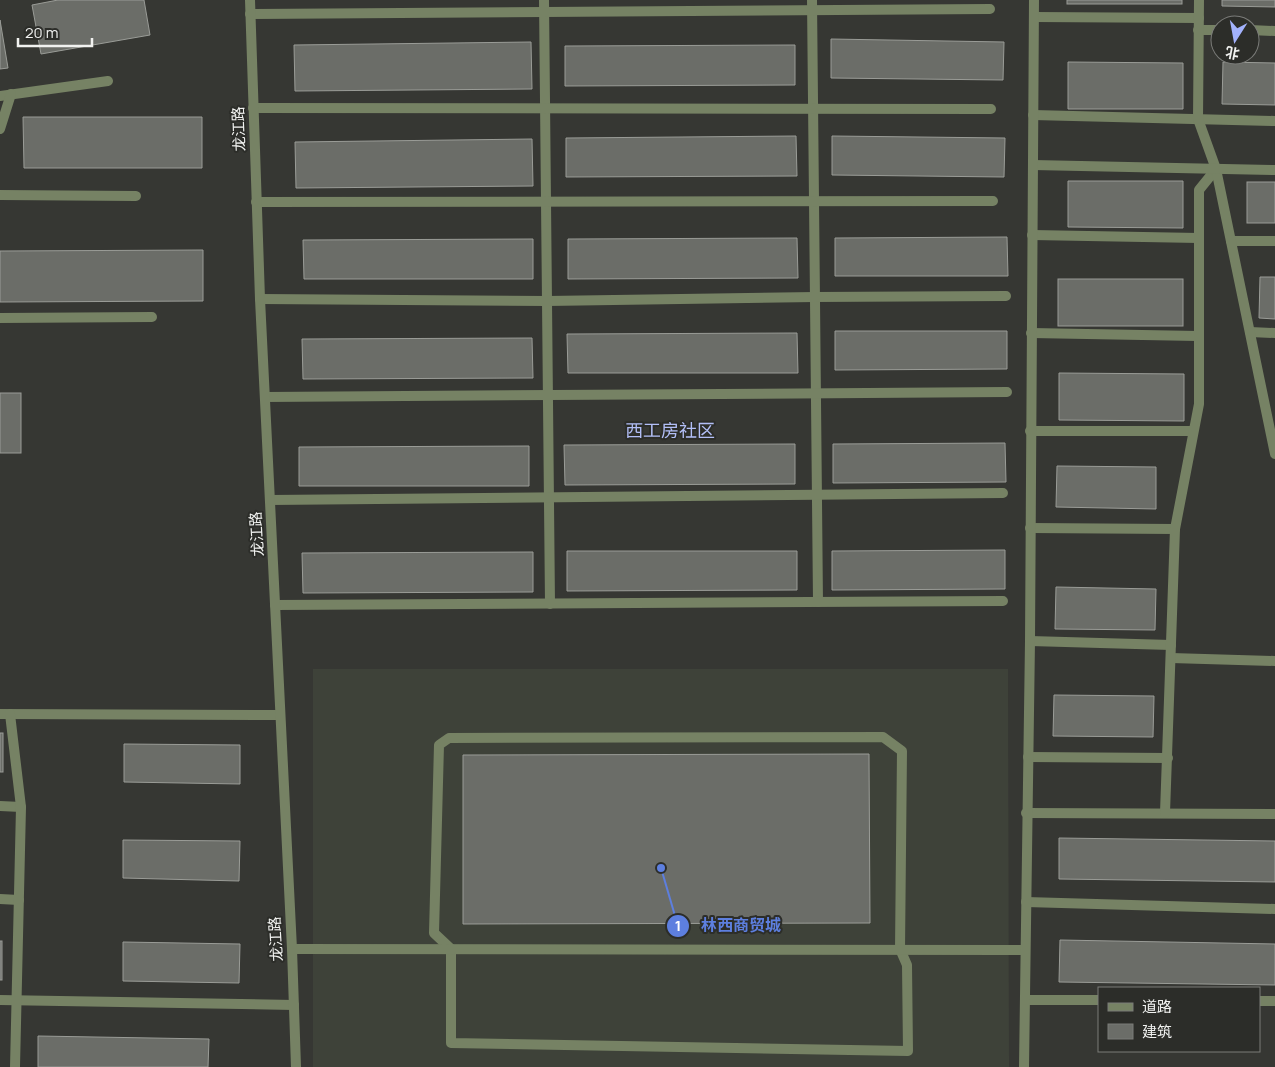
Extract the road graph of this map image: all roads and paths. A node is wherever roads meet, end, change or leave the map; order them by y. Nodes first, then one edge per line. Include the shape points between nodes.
1 (250, 0) edge
2 (544, 0) edge
3 (1034, 0) edge
4 (1199, 0) edge
5 (812, 5) edge
6 (990, 9) dead end
7 (544, 12) junction
8 (250, 14) junction
9 (1034, 17) junction
10 (1199, 18) junction
11 (1198, 30) junction
12 (1210, 30) edge
13 (1260, 30) edge
14 (1275, 31) edge
15 (108, 81) dead end
16 (5, 95) edge
17 (253, 108) junction
18 (545, 108) junction
19 (813, 109) junction
20 (991, 109) dead end
21 (1033, 115) junction
22 (1198, 119) junction
23 (1275, 121) edge
24 (0, 129) edge
25 (1033, 165) junction
26 (1216, 169) junction
27 (1275, 170) edge
28 (0, 196) edge
29 (136, 196) dead end
30 (993, 200) dead end
31 (814, 201) junction
32 (256, 202) junction
33 (546, 202) junction
34 (1032, 235) junction
35 (1199, 238) junction
36 (1231, 240) junction
37 (1275, 241) edge
38 (1006, 296) dead end
39 (815, 297) junction
40 (260, 299) junction
41 (547, 301) junction
42 (152, 317) dead end
43 (0, 318) edge
44 (1250, 332) junction
45 (1031, 333) junction
46 (1275, 333) edge
47 (1198, 336) junction
48 (1007, 392) dead end
49 (816, 393) junction
50 (548, 395) junction
51 (265, 397) junction
52 (1030, 431) junction
53 (1193, 432) junction
54 (1273, 432) edge
55 (1275, 454) edge
56 (1003, 493) dead end
57 (817, 495) junction
58 (549, 497) junction
59 (270, 500) junction
60 (1030, 528) junction
61 (1176, 529) junction
62 (1002, 601) dead end
63 (818, 602) junction
64 (550, 604) junction
65 (275, 605) junction
66 (1030, 641) junction
67 (1171, 645) junction
68 (1171, 658) junction
69 (1275, 661) edge
70 (5, 714) edge
71 (280, 715) junction
72 (1028, 757) junction
73 (1168, 758) junction
74 (0, 806) edge
75 (22, 807) junction
76 (1026, 813) junction
77 (1165, 813) junction
78 (1275, 814) edge
79 (0, 900) edge
80 (18, 900) junction
81 (1026, 902) junction
82 (1275, 909) edge
83 (292, 948) junction
84 (451, 949) junction
85 (900, 950) junction
86 (1025, 950) junction
87 (0, 1000) edge
88 (16, 1000) junction
89 (1024, 1000) junction
90 (1098, 1000) edge
91 (1260, 1001) edge
92 (1275, 1001) edge
93 (294, 1004) junction
94 (15, 1067) edge
95 (296, 1067) edge
96 (1024, 1067) edge

1 - 8 street, 龙江路
2 - 7 street
3 - 9 street
4 - 10 street
5 - 6 street
5 - 7 street
5 - 19 street
7 - 8 street
7 - 18 street
8 - 17 street, 龙江路
9 - 10 street
9 - 21 street
10 - 11 street
11 - 12 street
11 - 22 street
13 - 14 street
15 - 16 street
16 - 24 street
17 - 18 street
17 - 32 street, 龙江路
18 - 19 street
18 - 33 street
19 - 20 street
19 - 31 street
21 - 22 street
21 - 25 street
22 - 23 street
22 - 26 street
25 - 26 street
25 - 34 street
26 - 27 street
26 - 35 street via 1199,190
26 - 36 street
28 - 29 street
30 - 31 street
31 - 33 street
31 - 39 street
32 - 33 street
32 - 40 street, 龙江路
33 - 41 street
34 - 35 street
34 - 45 street
35 - 47 street
36 - 37 street
36 - 44 street
38 - 39 street
39 - 41 street
39 - 49 street
40 - 41 street
40 - 51 street, 龙江路
41 - 50 street
42 - 43 street
44 - 46 street
44 - 54 street
45 - 47 street
45 - 52 street
47 - 53 street via 1198,404
48 - 49 street
49 - 50 street
49 - 57 street
50 - 51 street
50 - 58 street
51 - 59 street, 龙江路
52 - 53 street
52 - 60 street
53 - 61 street
54 - 55 street
56 - 57 street
57 - 58 street
57 - 63 street
58 - 59 street
58 - 64 street
59 - 65 street, 龙江路
60 - 61 street
60 - 66 street
61 - 67 street
62 - 63 street
63 - 64 street
64 - 65 street
65 - 71 street, 龙江路
66 - 67 street
66 - 72 street
67 - 68 street
68 - 69 street
68 - 73 street
70 - 71 street
70 - 75 street
71 - 83 street, 龙江路
72 - 73 street
72 - 76 street
73 - 77 street
74 - 75 street
75 - 80 street
76 - 77 street
76 - 81 street
77 - 78 street
79 - 80 street
80 - 88 street
81 - 82 street
81 - 86 street
83 - 84 street
83 - 93 street, 龙江路
84 - 85 street
84 - 85 street via 451,1043 908,1051 907,965
84 - 85 street via 434,934 439,745 449,738 883,737 902,751
85 - 86 street
86 - 89 street
87 - 88 street
88 - 93 street
88 - 94 street
89 - 90 street
89 - 96 street
91 - 92 street
93 - 95 street, 龙江路

